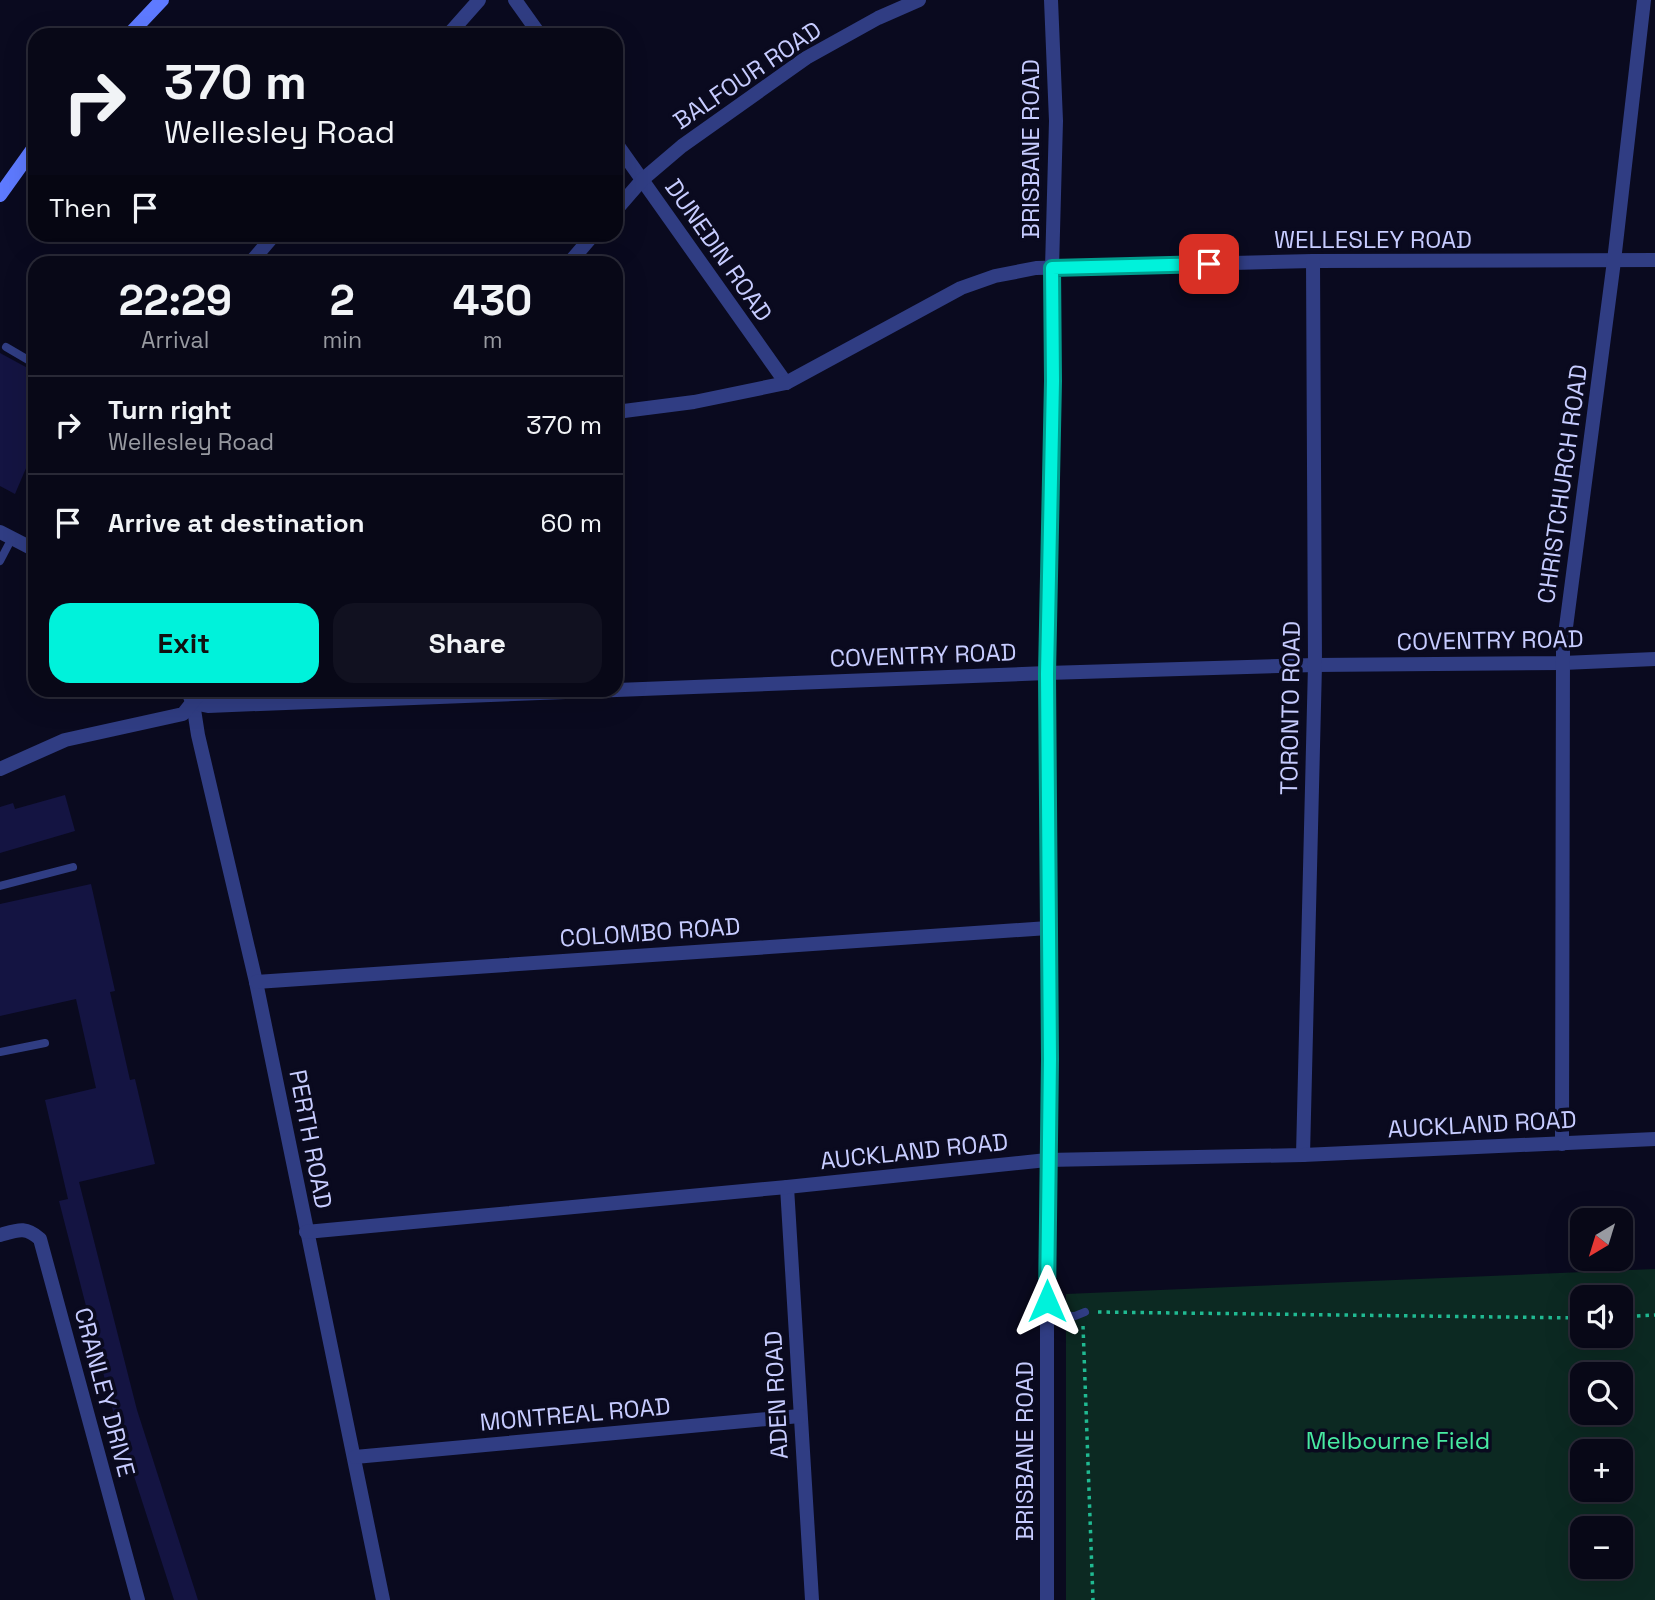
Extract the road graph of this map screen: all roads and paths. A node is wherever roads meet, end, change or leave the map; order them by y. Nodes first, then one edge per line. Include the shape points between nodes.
1 (162, 0) edge
2 (479, 0) edge
3 (515, 0) edge
4 (919, 0) edge
5 (1051, 0) edge
6 (1644, 0) edge
7 (136, 28) edge
8 (454, 28) edge
9 (535, 28) edge
10 (623, 153) edge
11 (28, 156) edge
12 (642, 180) junction
13 (0, 195) edge
14 (623, 202) edge
15 (268, 242) edge
16 (587, 242) edge
17 (256, 256) edge
18 (575, 256) edge
19 (1655, 260) edge
20 (1313, 261) junction
21 (1615, 261) junction
22 (1052, 268) junction
23 (6, 347) dead end
24 (28, 360) edge
25 (786, 383) junction
26 (623, 411) edge
27 (6, 535) edge
28 (28, 546) edge
29 (0, 561) edge
30 (1655, 660) edge
31 (1563, 663) junction
32 (1315, 665) junction
33 (1047, 674) junction
34 (623, 690) edge
35 (190, 697) edge
36 (190, 697) edge
37 (192, 697) edge
38 (425, 697) edge
39 (0, 769) edge
40 (73, 867) dead end
41 (0, 886) edge
42 (1048, 928) junction
43 (256, 982) junction
44 (45, 1043) dead end
45 (0, 1052) edge
46 (1655, 1139) edge
47 (1562, 1144) junction
48 (1303, 1155) junction
49 (1047, 1160) junction
50 (787, 1187) junction
51 (306, 1232) junction
52 (0, 1235) edge
53 (1085, 1312) junction
54 (1655, 1315) edge
55 (1047, 1316) junction
56 (1633, 1316) edge
57 (1570, 1318) edge
58 (800, 1416) junction
59 (355, 1457) junction
60 (138, 1600) edge
61 (383, 1600) edge
62 (812, 1600) edge
63 (1047, 1600) edge
64 (1093, 1600) edge

1 - 7 street
2 - 8 street
3 - 9 street
4 - 12 street, BALFOUR ROAD via 806,58
5 - 22 street, BRISBANE ROAD via 1056,121
6 - 21 street, CHRISTCHURCH ROAD
10 - 12 street, DUNEDIN ROAD
11 - 13 street
12 - 14 street, BALFOUR ROAD
12 - 25 street, DUNEDIN ROAD
15 - 17 street
16 - 18 street
19 - 21 street, WELLESLEY ROAD
20 - 21 street, WELLESLEY ROAD
20 - 22 street, WELLESLEY ROAD
20 - 32 street, TORONTO ROAD
21 - 31 street, CHRISTCHURCH ROAD
22 - 25 street, WELLESLEY ROAD via 995,276 961,288
22 - 33 street, BRISBANE ROAD
23 - 24 lane
25 - 26 street, WELLESLEY ROAD
27 - 28 street
27 - 29 lane
30 - 31 street, COVENTRY ROAD
31 - 32 street, COVENTRY ROAD
31 - 47 street, CHRISTCHURCH ROAD
32 - 33 street, COVENTRY ROAD
32 - 48 street, TORONTO ROAD
33 - 34 street, COVENTRY ROAD
33 - 42 street, BRISBANE ROAD
35 - 39 street via 183,714 65,740
36 - 43 street, PERTH ROAD
37 - 38 street, COVENTRY ROAD via 208,705
40 - 41 lane
42 - 43 street, COLOMBO ROAD
42 - 49 street, BRISBANE ROAD
43 - 51 street, PERTH ROAD
44 - 45 lane
46 - 47 street, AUCKLAND ROAD
47 - 48 street, AUCKLAND ROAD
48 - 49 street, AUCKLAND ROAD
49 - 50 street, AUCKLAND ROAD
49 - 55 street, BRISBANE ROAD
50 - 51 street, AUCKLAND ROAD
50 - 58 street, ADEN ROAD
51 - 59 street, PERTH ROAD
52 - 60 street, CRANLEY DRIVE via 31,1231 40,1239
53 - 55 lane
53 - 57 path
53 - 64 path via 1082,1333
54 - 56 path
55 - 63 street, BRISBANE ROAD
58 - 59 street, MONTREAL ROAD
58 - 62 street, ADEN ROAD
59 - 61 street, PERTH ROAD

